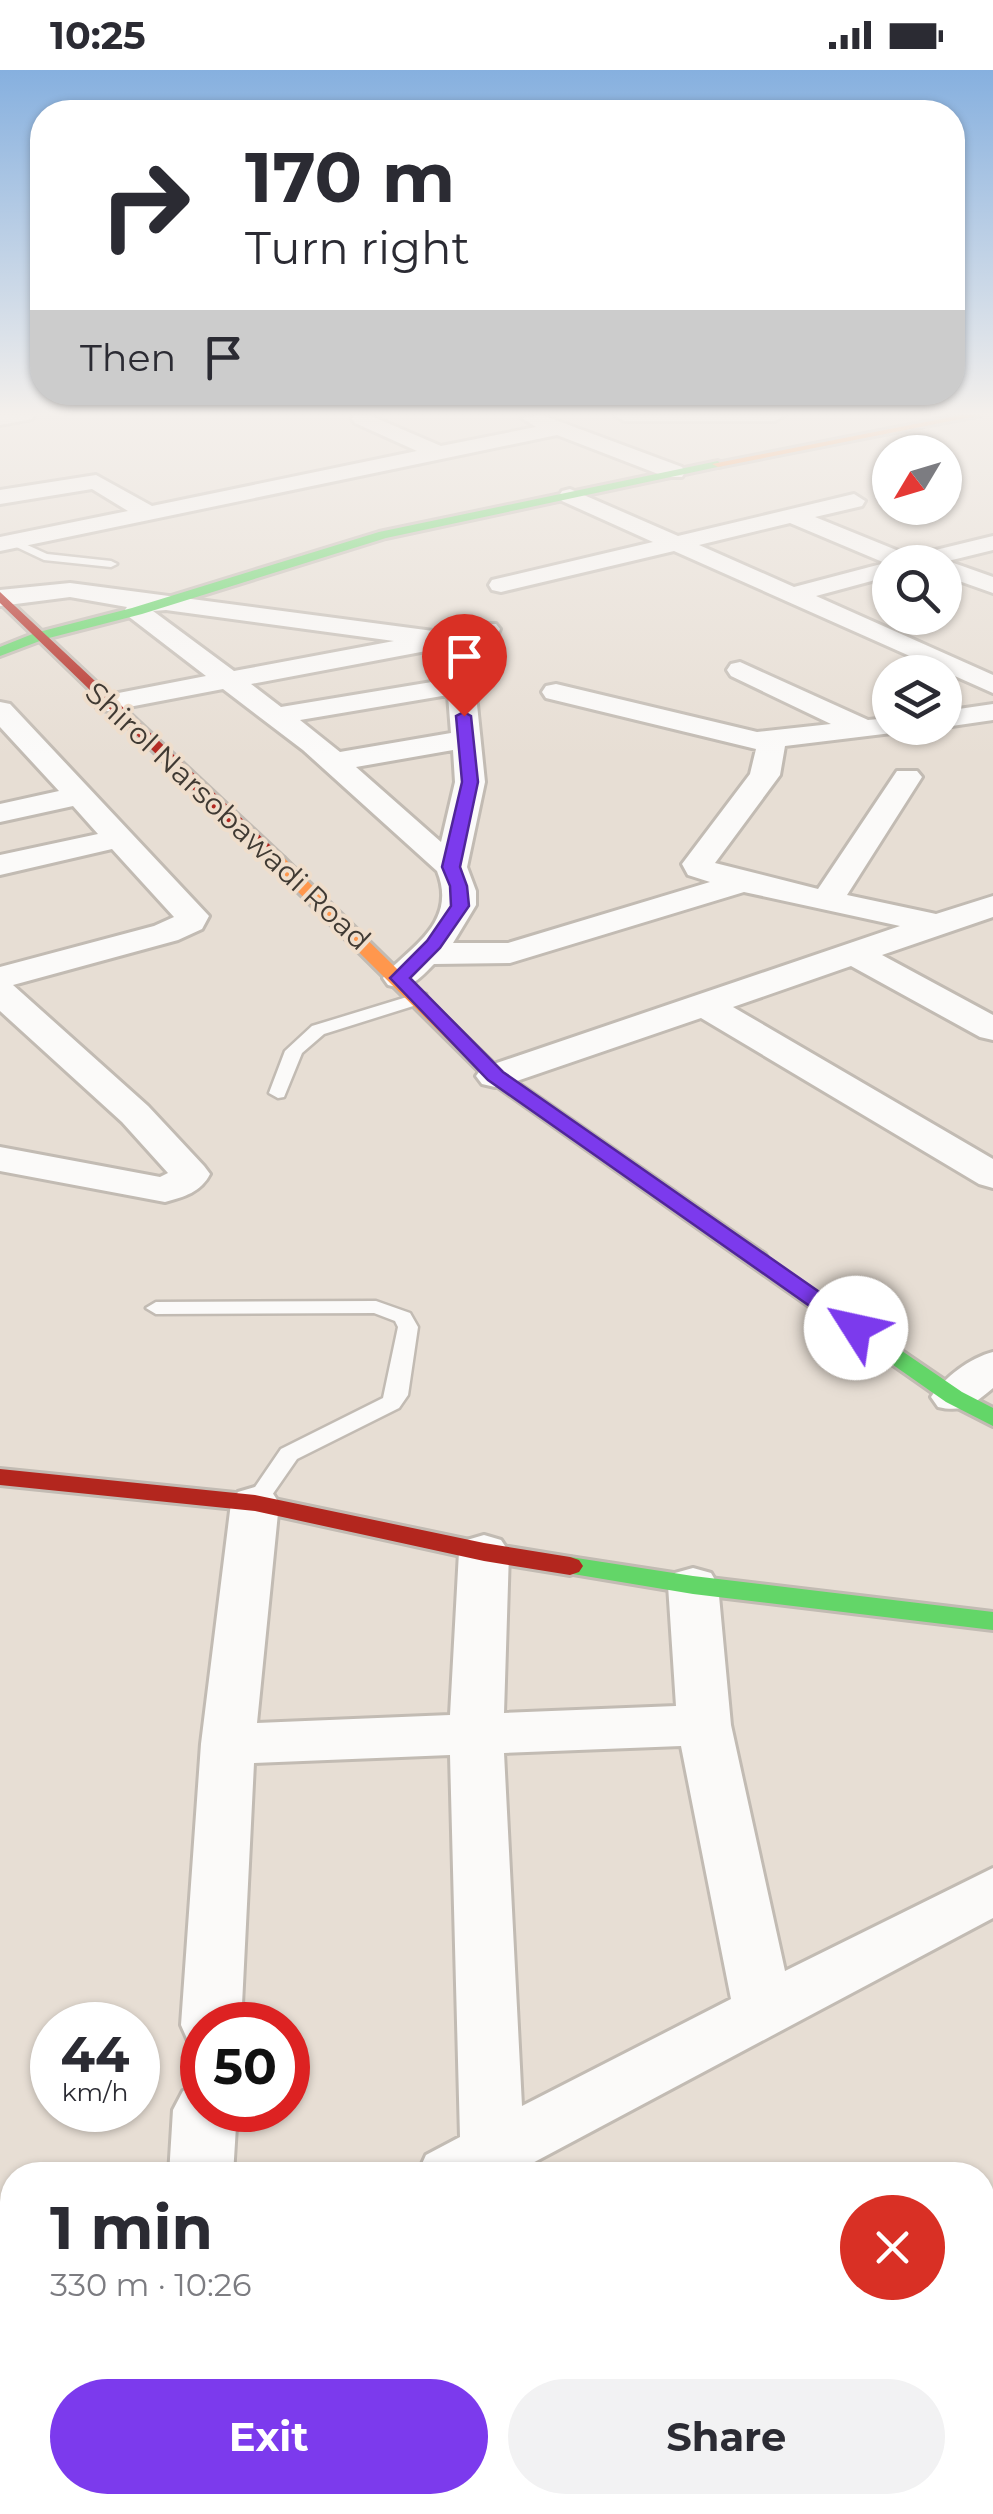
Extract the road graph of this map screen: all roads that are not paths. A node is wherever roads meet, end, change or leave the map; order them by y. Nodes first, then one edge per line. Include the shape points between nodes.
1 (69, 529) edge
2 (412, 529) edge
3 (642, 529) edge
4 (737, 529) edge
5 (829, 529) edge
6 (6, 542) edge
7 (993, 543) edge
8 (675, 544) junction
9 (873, 545) edge
10 (962, 552) edge
11 (111, 564) dead end
12 (872, 574) edge
13 (962, 576) edge
14 (501, 585) dead end
15 (993, 586) edge
16 (789, 596) junction
17 (1, 597) edge
18 (154, 606) junction
19 (40, 636) junction
20 (442, 640) junction
21 (0, 652) edge
22 (740, 670) dead end
23 (229, 678) junction
24 (461, 685) junction
25 (993, 685) edge
26 (556, 692) dead end
27 (108, 703) junction
28 (0, 710) edge
29 (993, 712) edge
30 (276, 716) junction
31 (962, 716) edge
32 (872, 726) edge
33 (872, 729) edge
34 (468, 739) junction
35 (772, 742) junction
36 (334, 762) junction
37 (907, 777) dead end
38 (81, 795) junction
39 (0, 813) edge
40 (120, 838) junction
41 (0, 865) edge
42 (451, 867) junction
43 (742, 882) junction
44 (828, 899) junction
45 (989, 900) edge
46 (939, 925) junction
47 (424, 954) junction
48 (857, 954) junction
49 (0, 978) edge
50 (410, 988) junction
51 (0, 992) edge
52 (706, 1006) junction
53 (993, 1029) edge
54 (496, 1076) junction
55 (278, 1093) dead end
56 (0, 1159) edge
57 (993, 1176) edge
58 (156, 1308) dead end
59 (993, 1366) edge
60 (954, 1397) junction
61 (993, 1418) edge
62 (0, 1477) edge
63 (255, 1503) junction
64 (484, 1552) junction
65 (692, 1585) junction
66 (993, 1621) edge
67 (704, 1725) junction
68 (476, 1737) junction
69 (228, 1744) junction
70 (993, 1891) edge
71 (211, 2002) edge
72 (763, 2009) junction
73 (204, 2132) edge
74 (202, 2162) edge
75 (470, 2162) edge
76 (472, 2162) edge

1 - 6 street
2 - 18 street
3 - 8 street
4 - 8 street
5 - 9 street
6 - 11 lane via 44,556
7 - 10 street
8 - 14 street
8 - 16 street
12 - 16 street
13 - 15 street
16 - 25 street
17 - 18 street via 70,590
17 - 19 street, Shirol Narsobawadi Road
18 - 19 street
18 - 20 street
18 - 23 street
19 - 21 street
19 - 27 street, Shirol Narsobawadi Road
20 - 23 street
20 - 24 street via 483,637
22 - 32 street
23 - 27 street
23 - 30 street
24 - 30 street
24 - 34 street
26 - 35 street
27 - 50 street, Shirol Narsobawadi Road
28 - 38 street
29 - 31 street
30 - 36 street
33 - 35 street
34 - 36 street
34 - 42 street via 470,782
35 - 43 street via 766,775 698,864 704,872
36 - 42 street
37 - 44 street
38 - 39 street
38 - 40 street
40 - 41 street
40 - 49 street via 192,916 190,922
42 - 47 street via 460,906
43 - 44 street
43 - 47 street via 510,953
44 - 46 street
45 - 46 street
46 - 48 street
47 - 50 street
48 - 52 street
48 - 53 street
50 - 54 street, Shirol Narsobawadi Road
50 - 55 lane via 318,1030 294,1051
51 - 56 street via 135,1114 190,1174 166,1190
52 - 54 street
52 - 57 street
54 - 60 street, Shirol Narsobawadi Road
58 - 63 lane via 376,1307 403,1316 408,1328 398,1395 290,1454
59 - 60 street
60 - 61 street, Shirol Narsobawadi Road
62 - 63 street
63 - 64 street
63 - 69 street
64 - 65 street
64 - 68 street
65 - 66 street
65 - 67 street
67 - 68 street
67 - 72 street
68 - 69 street
68 - 75 street
69 - 71 street
70 - 72 street
72 - 76 street
73 - 74 street

